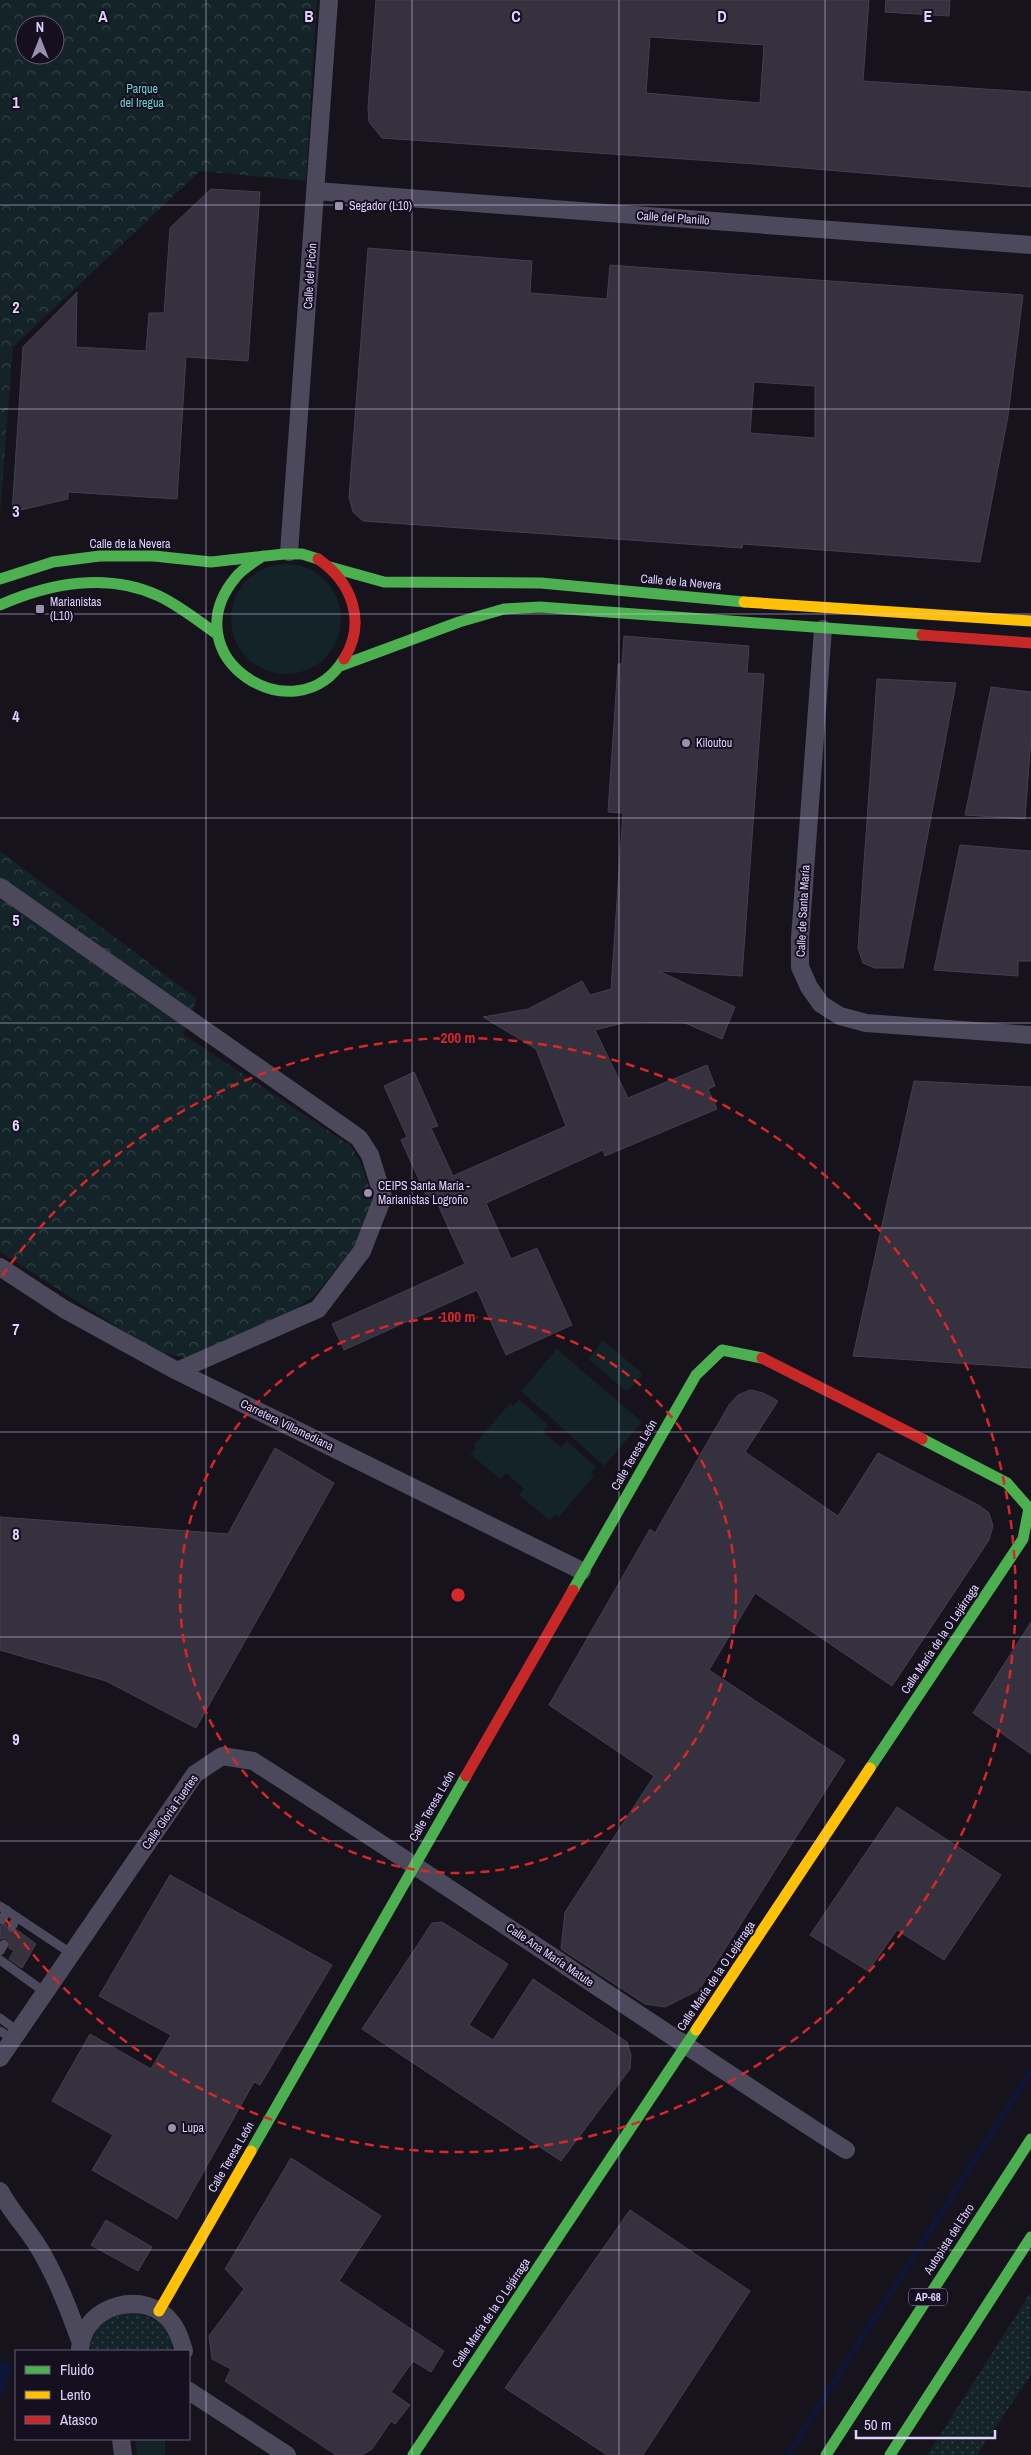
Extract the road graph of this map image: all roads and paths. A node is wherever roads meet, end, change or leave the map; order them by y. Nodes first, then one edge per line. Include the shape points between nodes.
1 (329, 0) edge
2 (316, 191) junction
3 (1031, 245) edge
4 (289, 552) junction
5 (262, 556) junction
6 (330, 567) junction
7 (0, 579) edge
8 (0, 605) edge
9 (1031, 621) edge
10 (823, 629) junction
11 (217, 634) junction
12 (1031, 643) edge
13 (340, 666) junction
14 (0, 887) edge
15 (1031, 1034) edge
16 (0, 1266) edge
17 (177, 1371) junction
18 (1028, 1508) joint
19 (582, 1571) junction
20 (415, 1864) junction
21 (3, 1908) edge
22 (17, 1917) junction
23 (2, 1920) dead end
24 (12, 1927) dead end
25 (72, 1954) junction
26 (0, 1960) edge
27 (46, 1993) junction
28 (0, 2018) edge
29 (7, 2043) edge
30 (685, 2047) junction
31 (1031, 2139) edge
32 (846, 2150) dead end
33 (0, 2191) edge
34 (1031, 2237) edge
35 (69, 2308) junction
36 (106, 2311) junction
37 (159, 2311) junction
38 (80, 2347) edge
39 (184, 2350) edge
40 (190, 2392) edge
41 (122, 2440) edge
42 (123, 2455) edge
43 (287, 2455) edge
44 (412, 2455) edge
45 (826, 2455) edge
46 (890, 2455) edge

1 - 2 street, Calle del Picón
2 - 3 street, Calle del Planillo
2 - 4 street, Calle del Picón
4 - 5 main road
4 - 6 main road via 304,554
5 - 7 main road, Calle de la Nevera via 213,562 104,555 60,560
5 - 11 main road via 231,578 221,595 216,614
6 - 9 main road, Calle de la Nevera via 384,582 541,583 796,607
6 - 13 main road via 349,592 355,615 354,638
8 - 11 main road via 26,592 73,583 114,582 153,593
10 - 12 main road
10 - 13 main road via 540,607 504,609
10 - 15 street, Calle de Santa María via 800,938 800,967 809,987 821,1004 840,1016 866,1023
11 - 13 main road via 231,666 244,678 277,691 312,687
14 - 17 street via 359,1138 370,1155 383,1197 362,1251 318,1309
16 - 17 street, Carretera Villamediana via 64,1309
17 - 19 street, Carretera Villamediana
18 - 19 main road, Calle Teresa León via 1008,1483 763,1358 722,1350 696,1375
18 - 30 main road, Calle María de la O Lejárraga via 1024,1539
19 - 20 main road, Calle Teresa León
20 - 25 street, Calle Gloria Fuertes via 253,1761 222,1756 195,1774
20 - 30 street, Calle Ana María Matute
20 - 37 main road, Calle Teresa León
21 - 22 lane
21 - 23 lane
22 - 24 lane
22 - 25 lane
25 - 27 street, Calle Gloria Fuertes
26 - 27 lane
27 - 29 street, Calle Gloria Fuertes
28 - 29 lane
30 - 32 street, Calle Ana María Matute
30 - 44 main road, Calle María de la O Lejárraga
31 - 45 main road, Autopista del Ebro / AP-68
33 - 35 street via 37,2245
34 - 46 main road
35 - 36 street
35 - 38 street
36 - 37 street via 127,2304 144,2305
36 - 38 street via 87,2328
37 - 39 street via 180,2335
40 - 43 street
41 - 42 street

